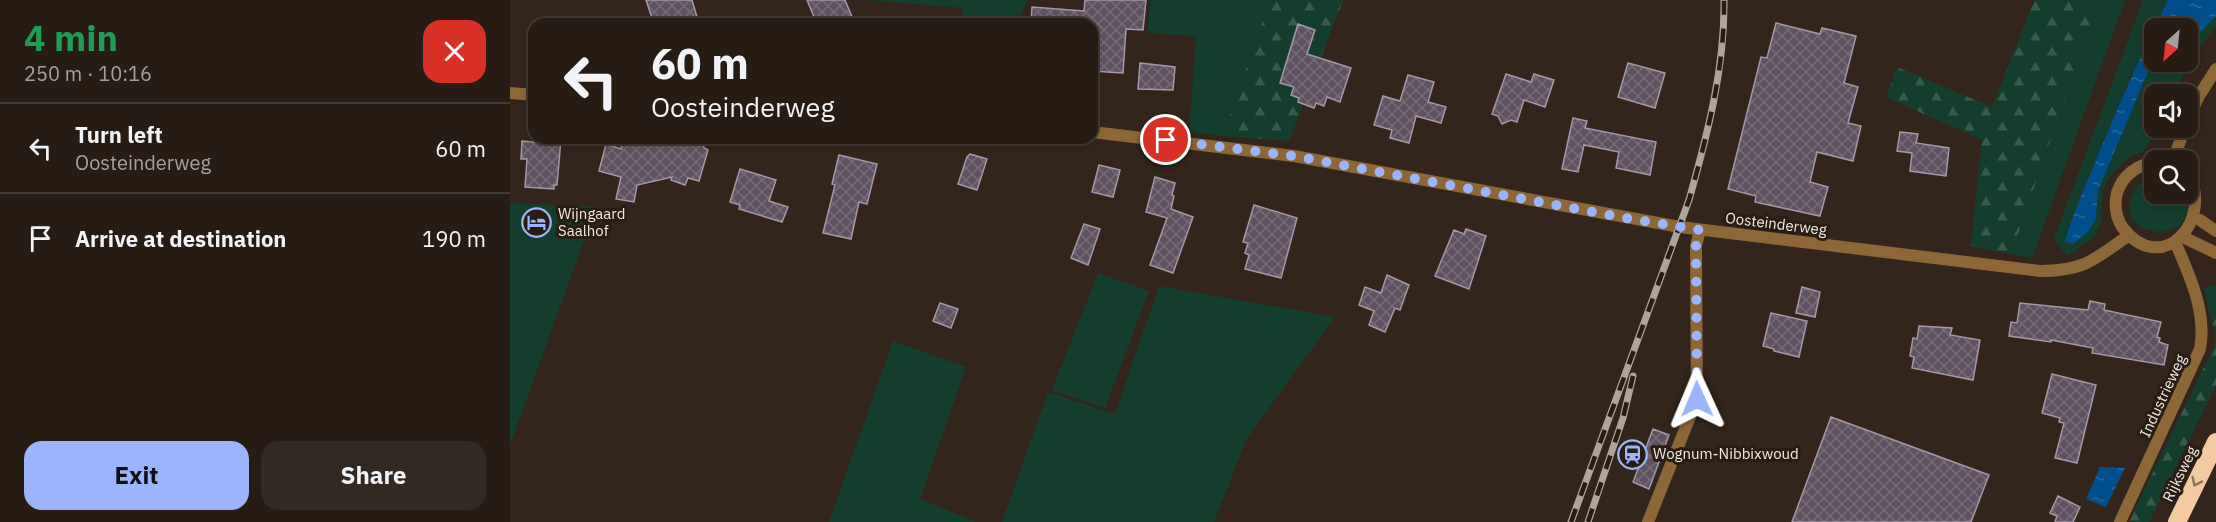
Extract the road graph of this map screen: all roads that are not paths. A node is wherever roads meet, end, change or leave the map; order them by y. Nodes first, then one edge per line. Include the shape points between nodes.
1 (2216, 69) edge
2 (510, 93) edge
3 (528, 94) edge
4 (2198, 98) edge
5 (1098, 133) edge
6 (2144, 165) edge
7 (2198, 188) edge
8 (2200, 220) junction
9 (1700, 230) junction
10 (2216, 231) edge
11 (2128, 235) junction
12 (2181, 241) junction
13 (2216, 253) edge
14 (2216, 442) edge
15 (1648, 522) edge
16 (2120, 522) edge
17 (2177, 522) edge

1 - 4 street
2 - 3 street
5 - 9 street, Oosteinderweg via 1294,156
6 - 11 street via 2129,174 2117,192 2117,214
7 - 8 street
8 - 10 street
8 - 12 street
9 - 11 street, Oosteinderweg via 2040,271 2063,271 2087,264
9 - 15 street via 1696,246 1697,399
11 - 12 street via 2157,248
12 - 13 street
12 - 16 street, Industrieweg via 2199,308 2200,350
14 -> 17 highway, Rijksweg

